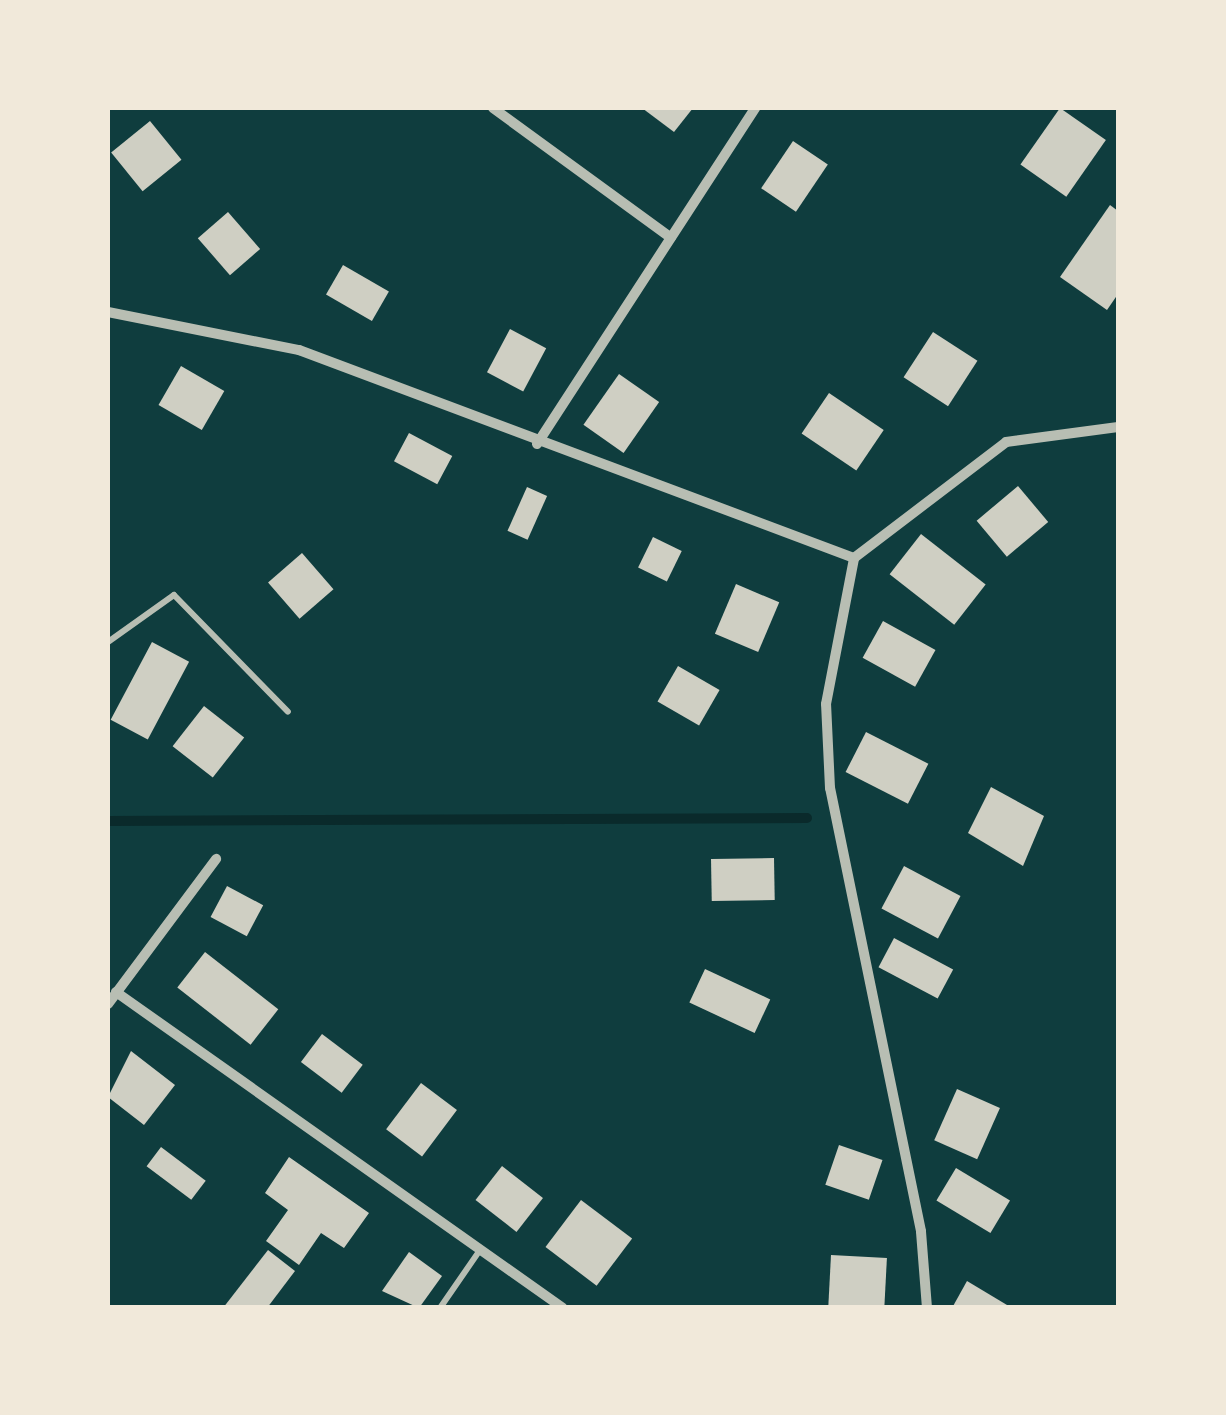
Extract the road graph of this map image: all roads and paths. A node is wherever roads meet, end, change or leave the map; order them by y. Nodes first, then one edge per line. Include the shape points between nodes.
1 (493, 108) edge
2 (755, 108) edge
3 (670, 238) junction
4 (108, 312) edge
5 (1118, 428) edge
6 (537, 444) junction
7 (854, 558) junction
8 (108, 642) edge
9 (288, 712) dead end
10 (216, 859) dead end
11 (116, 992) junction
12 (108, 1004) edge
13 (480, 1249) junction
14 (440, 1308) edge
15 (563, 1308) edge
16 (927, 1308) edge

1 - 3 street
2 - 3 street
3 - 6 street
4 - 6 street via 300,350
5 - 7 street via 1006,442
6 - 7 street
7 - 16 street via 826,704 830,788 920,1230
8 - 9 lane via 174,596
10 - 11 street
11 - 12 street
11 - 13 street
13 - 14 lane
13 - 15 street

